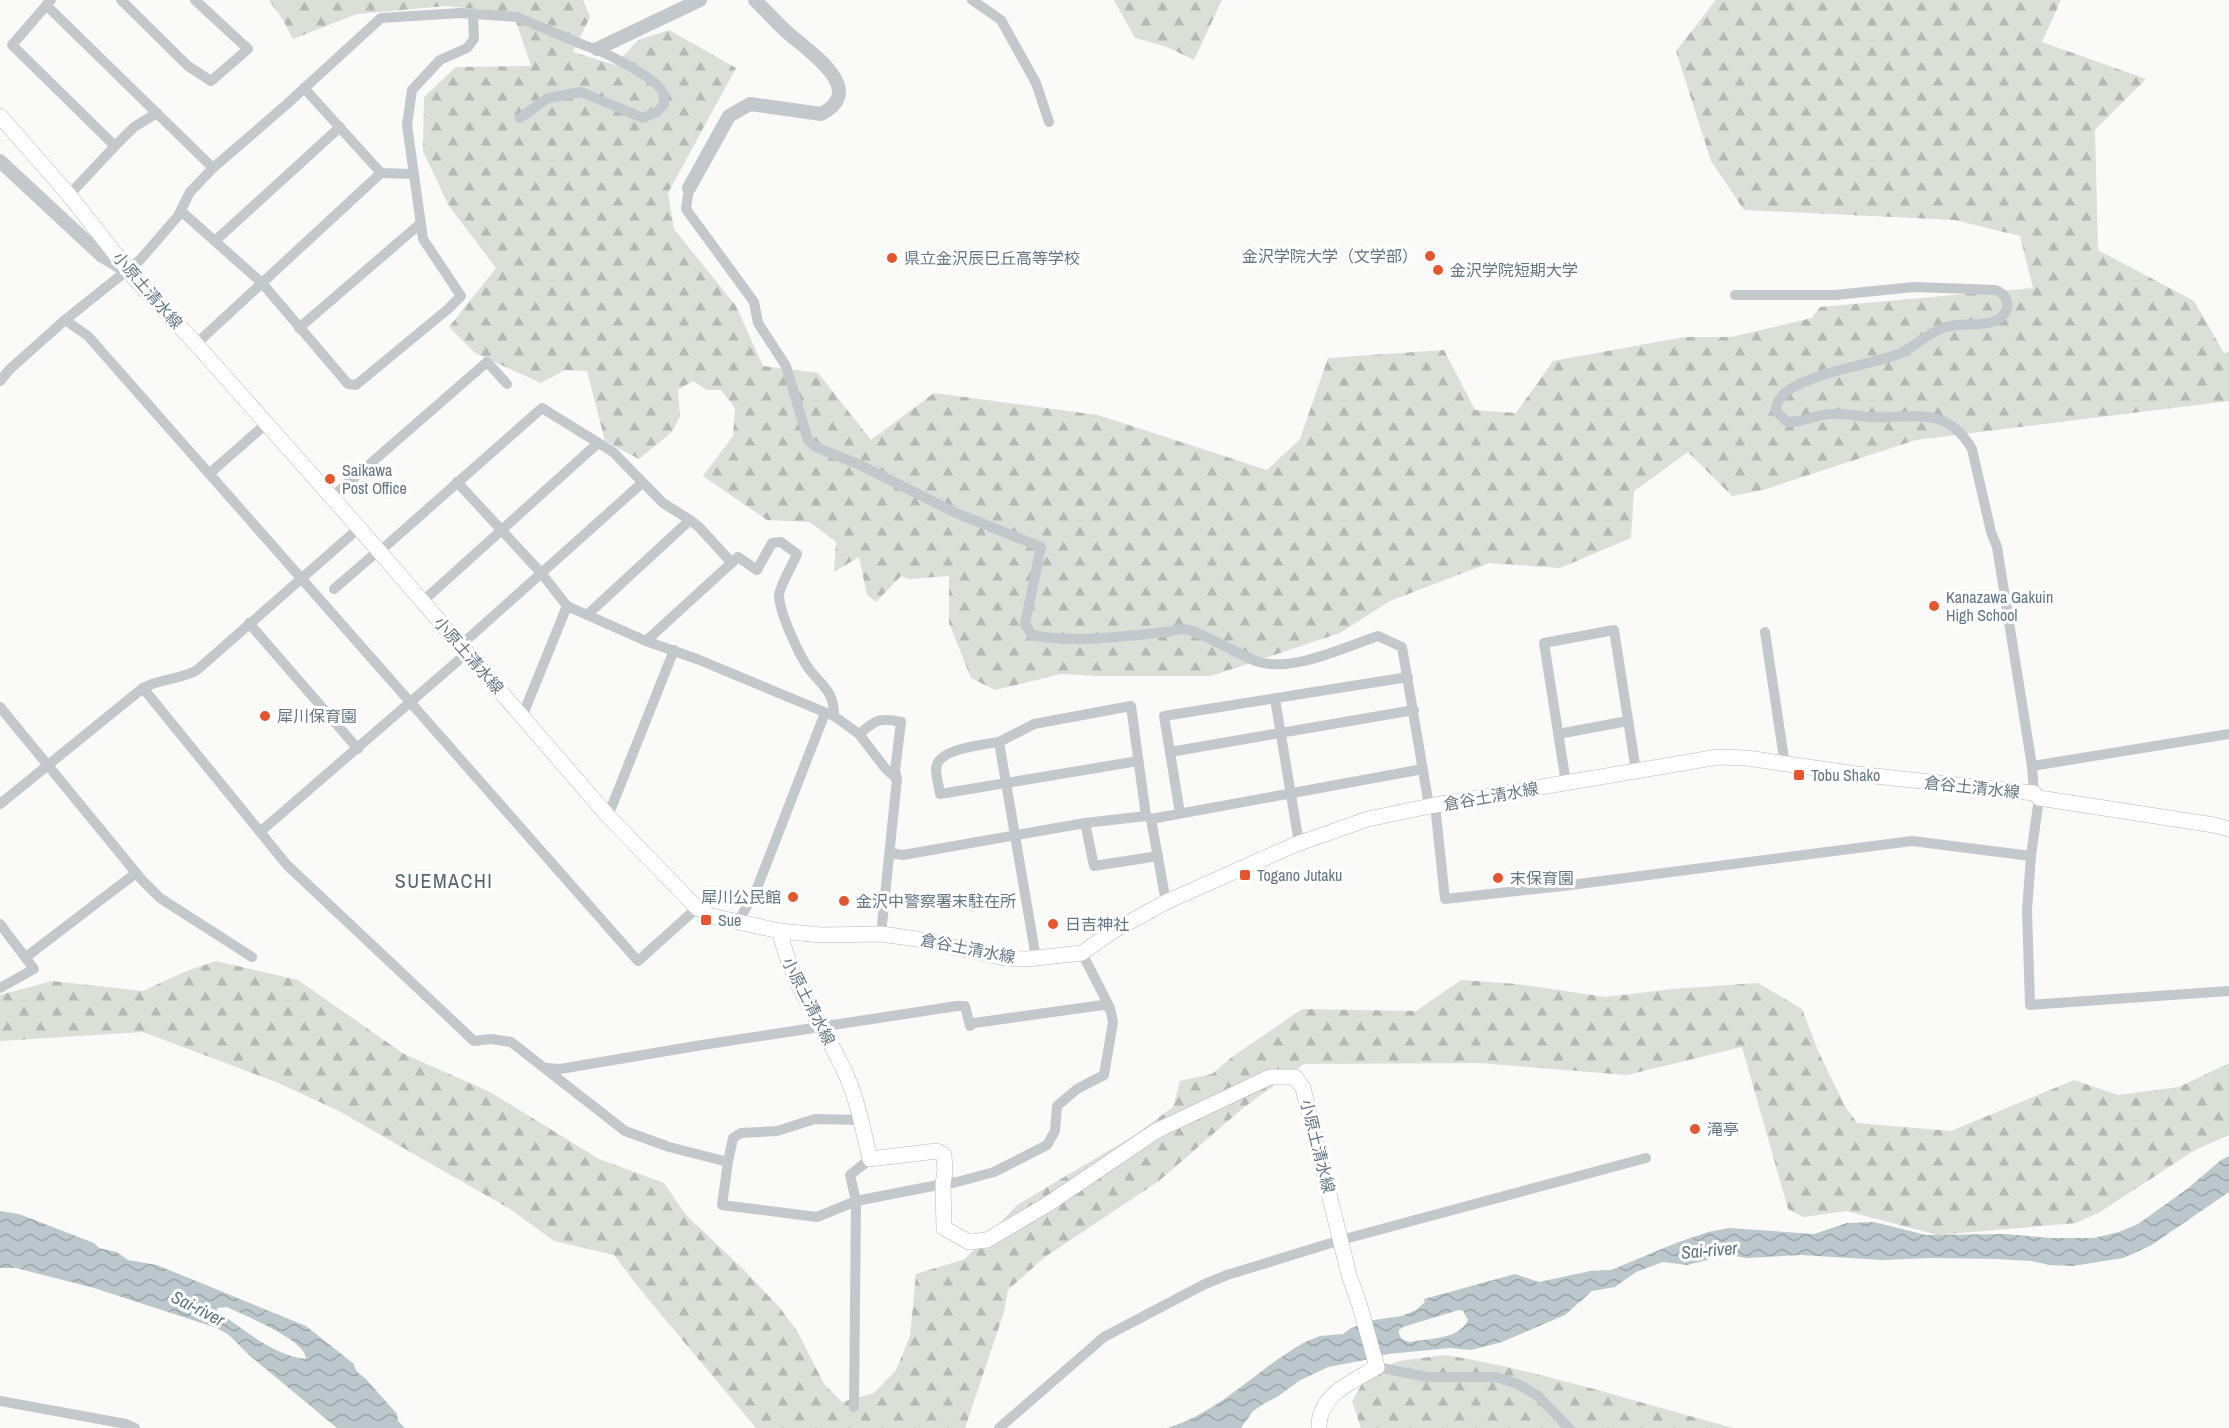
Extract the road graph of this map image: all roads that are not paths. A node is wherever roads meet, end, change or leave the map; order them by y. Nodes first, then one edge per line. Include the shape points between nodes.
1 (121, 0) edge
2 (195, 0) edge
3 (700, 0) edge
4 (754, 0) edge
5 (972, 0) edge
6 (48, 2) edge
7 (473, 15) junction
8 (597, 49) junction
9 (304, 88) junction
10 (157, 113) junction
11 (0, 116) edge
12 (520, 118) dead end
13 (1049, 122) dead end
14 (340, 127) junction
15 (115, 146) junction
16 (0, 161) edge
17 (213, 168) junction
18 (381, 173) junction
19 (413, 174) junction
20 (689, 188) joint
21 (69, 195) junction
22 (181, 211) junction
23 (421, 223) junction
24 (215, 241) junction
25 (128, 271) junction
26 (262, 282) junction
27 (1735, 296) dead end
28 (65, 320) junction
29 (299, 328) junction
30 (196, 344) junction
31 (5, 370) edge
32 (0, 381) edge
33 (507, 384) dead end
34 (266, 424) junction
35 (598, 443) junction
36 (210, 472) junction
37 (457, 482) junction
38 (642, 483) junction
39 (332, 497) junction
40 (690, 520) junction
41 (358, 528) junction
42 (501, 530) junction
43 (379, 551) junction
44 (732, 563) junction
45 (542, 574) junction
46 (303, 578) junction
47 (334, 589) dead end
48 (423, 601) junction
49 (567, 606) junction
50 (587, 615) junction
51 (249, 623) junction
52 (1765, 632) dead end
53 (646, 640) junction
54 (464, 649) junction
55 (674, 650) junction
56 (1408, 677) junction
57 (143, 688) junction
58 (1275, 699) junction
59 (410, 701) junction
60 (0, 707) edge
61 (1414, 710) junction
62 (830, 714) junction
63 (522, 717) junction
64 (1628, 721) junction
65 (1281, 733) junction
66 (859, 734) junction
67 (1558, 734) junction
68 (2229, 734) edge
69 (999, 742) junction
70 (358, 749) junction
71 (1170, 752) junction
72 (1138, 761) junction
73 (1785, 765) junction
74 (48, 766) junction
75 (2032, 766) junction
76 (1423, 770) junction
77 (1636, 771) junction
78 (897, 779) junction
79 (1006, 783) junction
80 (1566, 783) junction
81 (1291, 793) junction
82 (2037, 796) junction
83 (0, 804) edge
84 (1432, 806) junction
85 (1180, 813) junction
86 (608, 816) junction
87 (1149, 818) junction
88 (1085, 823) junction
89 (2229, 829) edge
90 (260, 832) junction
91 (1014, 835) junction
92 (1299, 843) junction
93 (890, 853) junction
94 (1158, 856) junction
95 (2031, 856) junction
96 (136, 873) junction
97 (1166, 902) junction
98 (697, 908) junction
99 (738, 922) junction
100 (2, 929) edge
101 (780, 931) junction
102 (881, 934) junction
103 (1082, 953) junction
104 (27, 957) junction
105 (252, 957) dead end
106 (1036, 958) junction
107 (0, 988) edge
108 (2229, 991) edge
109 (1110, 1008) junction
110 (821, 1026) junction
111 (547, 1068) junction
112 (860, 1120) junction
113 (1646, 1158) dead end
114 (870, 1159) junction
115 (728, 1162) junction
116 (943, 1180) junction
117 (856, 1201) junction
118 (1341, 1240) junction
119 (1376, 1365) junction
120 (0, 1401) edge
121 (854, 1407) dead end
122 (135, 1428) edge
123 (999, 1428) edge
124 (1319, 1428) edge
125 (1569, 1428) edge

1 - 2 street via 188,66 211,81 248,49
3 - 8 street
4 - 20 street via 823,61 838,82 837,98 821,114 750,104 741,107 729,116
5 - 13 street via 1001,20 1036,83
6 - 10 street
6 - 15 street via 12,45
7 - 8 street via 517,17
7 - 9 street via 381,18
7 - 19 street via 474,39 467,48 440,60 412,90 406,125
8 - 12 street via 656,83 664,93 664,104 657,112 642,118 581,92 548,98
9 - 14 street
9 - 17 street
10 - 15 street via 134,127
10 - 17 street
11 - 21 main road, 小原土清水線
14 - 18 street
14 - 24 street
15 - 21 street
16 - 25 street via 100,255
17 - 22 street via 190,192
18 - 19 street
18 - 26 street
19 - 23 street
20 - 56 street via 686,209 753,302 758,323 786,366 808,440 954,512 1041,547 1024,624 1032,635 1069,639 1185,629 1258,662 1281,666 1378,636 1402,648
21 - 25 main road, 小原土清水線
22 - 24 street
22 - 25 street
23 - 29 street
23 - 29 street via 423,239 461,296 448,309 356,385 348,384
24 - 26 street
25 - 28 street
25 - 30 main road, 小原土清水線
26 - 29 street
26 - 30 street
27 - 75 street via 1835,295 1914,287 1996,290 2006,297 2008,304 2001,317 1948,326 1887,358 1808,380 1780,397 1776,411 1787,422 1795,423 1830,414 1926,417 1946,421 1968,442 1997,547
28 - 31 street
28 - 36 street via 88,336
30 - 34 main road, 小原土清水線
31 - 32 street
33 - 39 street via 487,362
34 - 36 street
34 - 39 main road, 小原土清水線
35 - 37 street via 542,408
35 - 38 street via 613,452
35 - 42 street
36 - 46 street
37 - 42 street
37 - 43 street
38 - 40 street via 663,503
38 - 45 street
39 - 41 main road, 小原土清水線
40 - 44 street
40 - 50 street
41 - 43 main road, 小原土清水線
41 - 46 street
42 - 45 street
42 - 48 street
43 - 47 street
43 - 48 main road, 小原土清水線
44 - 53 street
44 - 62 street via 738,557 757,570 772,543 781,542 797,554 778,595 808,668 830,692 834,703
45 - 49 street
45 - 54 street
46 - 51 street
46 - 59 street
48 - 54 main road, 小原土清水線
49 - 50 street
49 - 63 street
50 - 53 street
51 - 57 street via 192,673 154,681
51 - 70 street
52 - 73 street
53 - 55 street
54 - 59 street
54 - 63 main road, 小原土清水線
55 - 62 street
55 - 86 street
56 - 58 street
56 - 61 street
57 - 74 street
57 - 90 street
58 - 65 street
58 - 71 street via 1164,716
59 - 70 street
59 - 98 street via 638,961
60 - 74 street
61 - 65 street
61 - 76 street
62 - 66 street
62 - 99 street via 757,888
63 - 86 main road, 小原土清水線
64 - 67 street
64 - 67 street via 1614,630 1544,643
64 - 77 street
65 - 71 street
65 - 81 street
66 - 78 street
66 - 78 street via 876,720 901,722
67 - 80 street
68 - 75 street
69 - 72 street via 1034,724 1131,706
69 - 79 street
69 - 79 street via 965,747 942,757 936,768 940,794
70 - 90 street
71 - 85 street
72 - 79 street
72 - 87 street
73 - 77 main road, 倉谷土清水線 via 1718,757
73 - 82 main road, 倉谷土清水線
74 - 83 street
74 - 96 street
75 - 82 street
76 - 81 street
76 - 84 street
77 - 80 main road, 倉谷土清水線
78 - 93 street
79 - 91 street
80 - 84 main road, 倉谷土清水線
81 - 85 street
81 - 92 street
82 - 89 main road, 倉谷土清水線
82 - 95 street
84 - 92 main road, 倉谷土清水線 via 1368,819
84 - 95 street via 1445,898 1912,841
85 - 87 street
86 - 98 main road, 小原土清水線
87 - 88 street
87 - 94 street
88 - 91 street
88 - 94 street via 1094,866
90 - 111 street via 287,865 474,1041 511,1042
91 - 93 street via 903,855
91 - 106 street
92 - 97 main road, 倉谷土清水線
93 - 102 street
94 - 97 street
95 - 108 street via 2027,910 2030,1005
96 - 104 street
96 - 105 street via 160,898
97 - 103 main road, 倉谷土清水線
98 - 99 main road, 小原土清水線 via 711,916
99 - 101 main road, 小原土清水線
100 - 104 street
101 - 102 main road, 倉谷土清水線
101 - 110 main road, 小原土清水線 via 785,955
102 - 106 main road, 倉谷土清水線 via 1004,958
103 - 106 main road, 倉谷土清水線
103 - 109 street
104 - 107 street via 34,969
109 - 110 street via 1103,1005 970,1026 965,1006 957,1006
109 - 116 street via 1113,1022 1104,1075 1077,1089 1058,1106 1055,1131 1047,1145 994,1172 953,1183
110 - 111 street
110 - 112 main road, 小原土清水線 via 845,1072
111 - 115 street via 625,1131
112 - 114 main road, 小原土清水線
112 - 115 street via 815,1119 777,1131 741,1133 733,1138
113 - 118 street
114 - 116 main road, 小原土清水線 via 937,1151 945,1155
114 - 117 street via 850,1175
115 - 117 street via 722,1204 817,1217
116 - 117 street
116 - 118 main road, 小原土清水線 via 944,1228 969,1242 987,1240 1156,1131 1270,1077 1295,1077 1303,1088
117 - 121 street
118 - 119 main road, 小原土清水線
118 - 123 street via 1205,1284 1104,1337
119 - 124 main road via 1329,1397
119 - 125 street via 1427,1377 1496,1377 1518,1384 1538,1395
120 - 122 street

